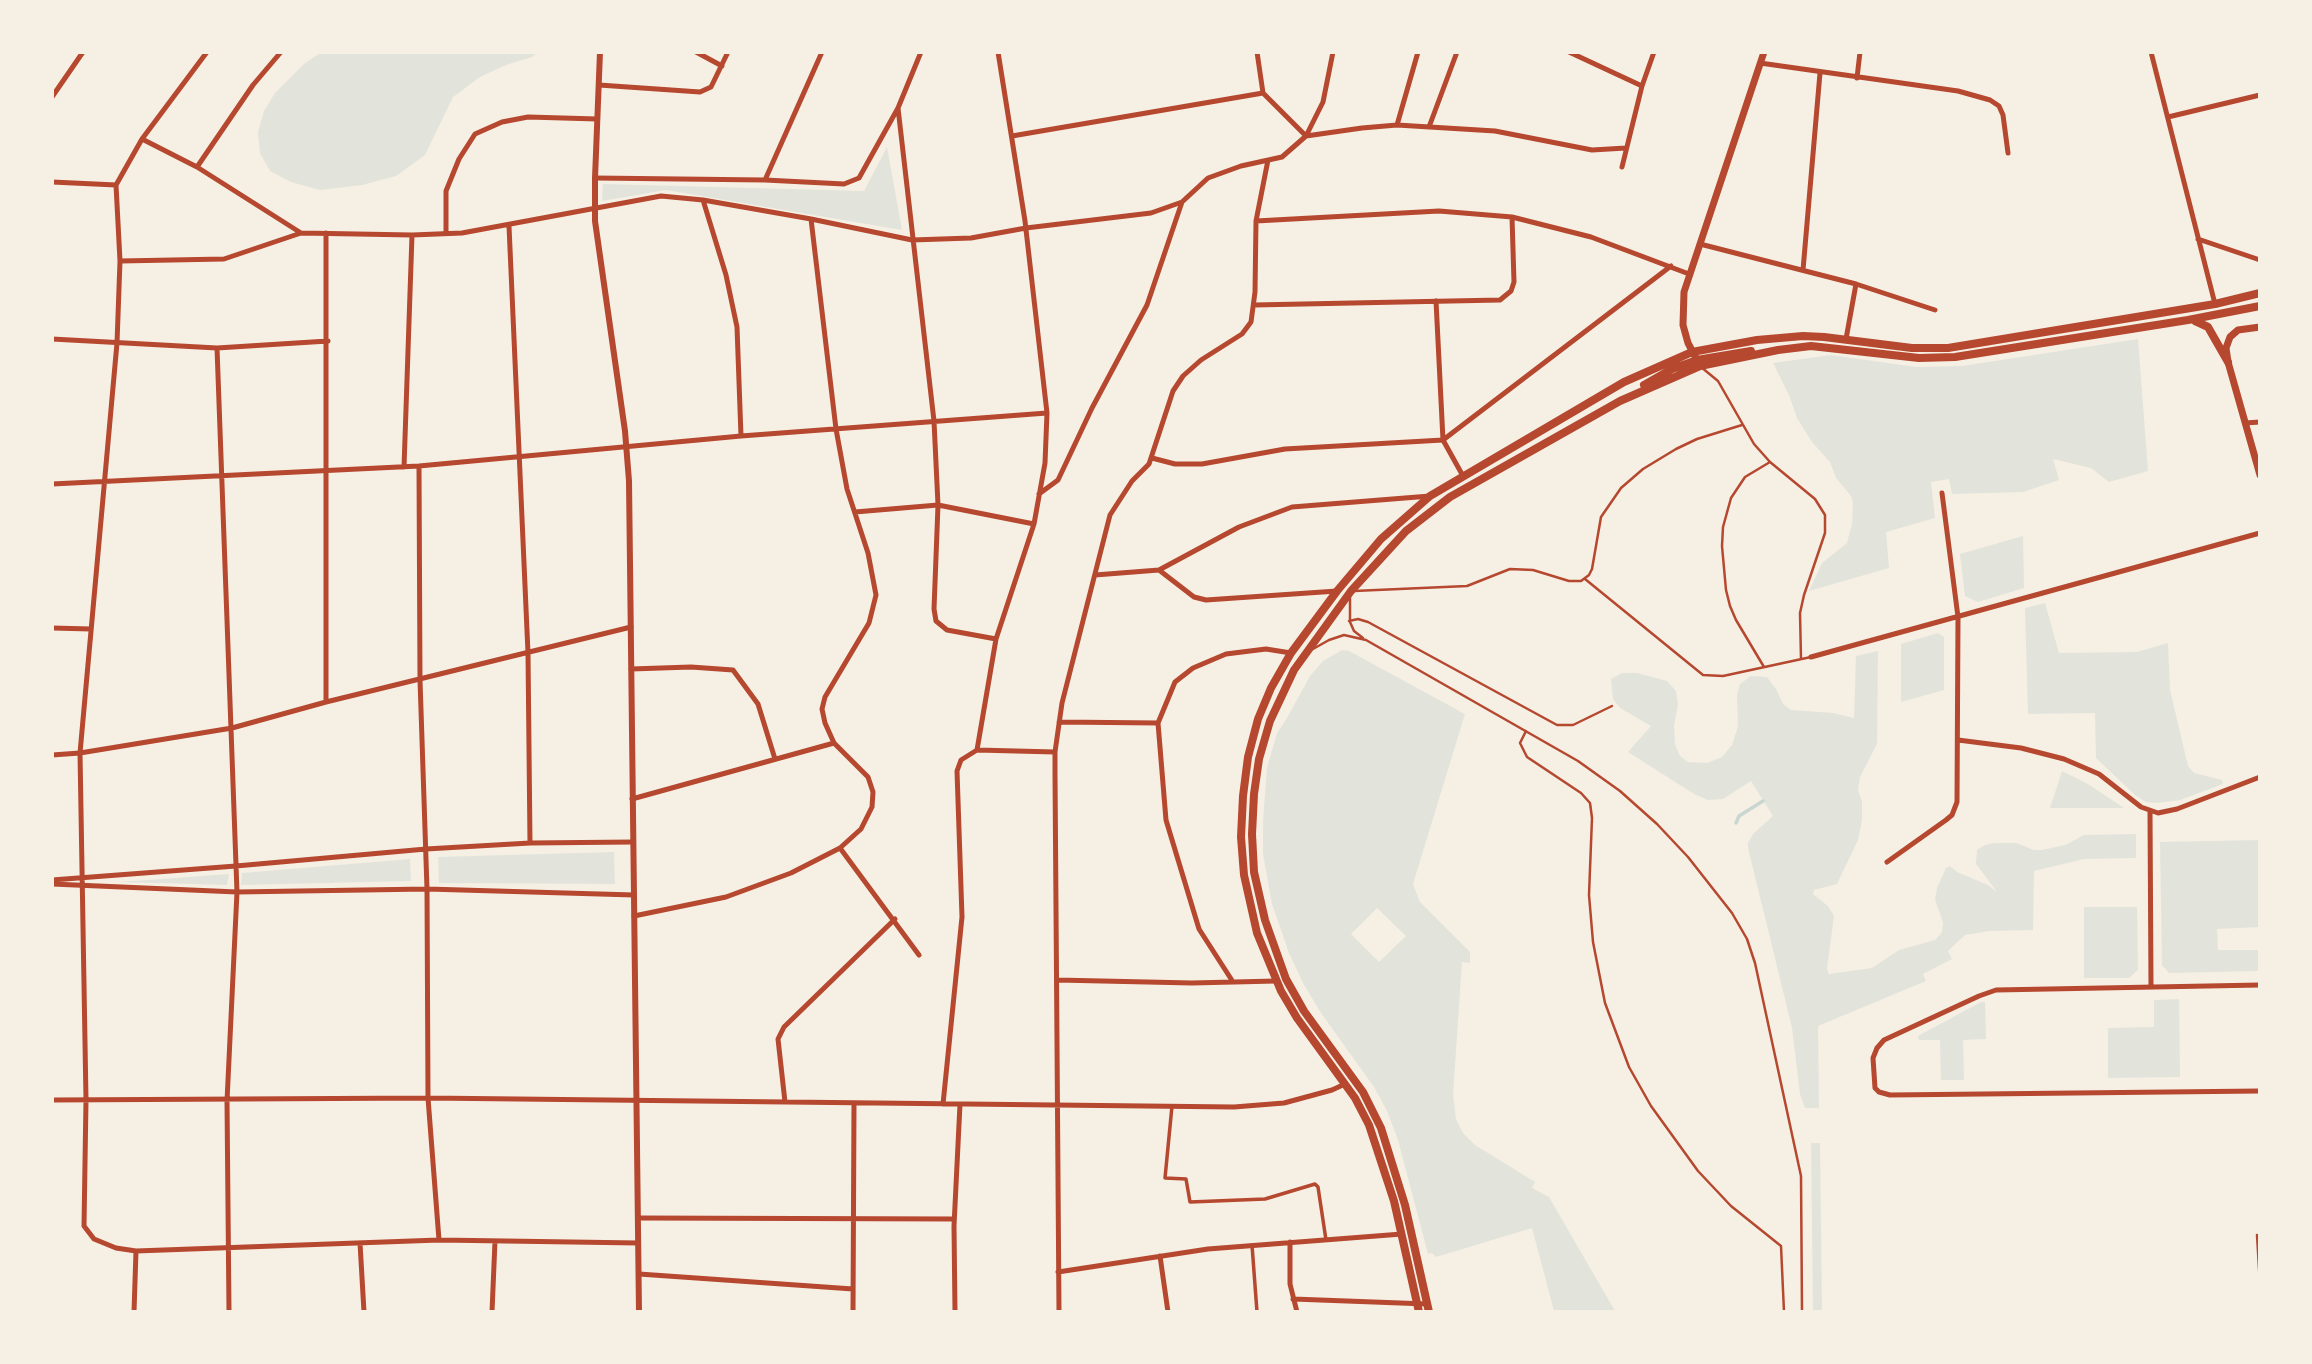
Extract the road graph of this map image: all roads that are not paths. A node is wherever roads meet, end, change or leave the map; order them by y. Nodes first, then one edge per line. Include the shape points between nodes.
1 (83, 52) edge
2 (207, 52) edge
3 (281, 52) edge
4 (600, 52) edge
5 (696, 52) edge
6 (728, 52) edge
7 (822, 52) edge
8 (921, 52) edge
9 (998, 52) edge
10 (1257, 52) edge
11 (1333, 52) edge
12 (1418, 52) edge
13 (1457, 52) edge
14 (1569, 52) edge
15 (1654, 52) edge
16 (1764, 52) edge
17 (1860, 52) edge
18 (2151, 52) edge
19 (1760, 63) junction
20 (722, 66) junction
21 (1820, 73) junction
22 (1857, 78) junction
23 (599, 85) junction
24 (1642, 86) junction
25 (1263, 93) junction
26 (2259, 95) edge
27 (52, 97) edge
28 (898, 108) junction
29 (2168, 117) junction
30 (597, 118) junction
31 (1397, 125) junction
32 (1429, 127) junction
33 (1012, 136) junction
34 (1306, 136) junction
35 (142, 139) junction
36 (1626, 148) junction
37 (2008, 153) dead end
38 (1268, 160) junction
39 (197, 167) junction
40 (1622, 167) dead end
41 (595, 178) junction
42 (765, 180) junction
43 (52, 182) edge
44 (116, 185) junction
45 (703, 200) junction
46 (1182, 202) junction
47 (595, 207) junction
48 (1512, 217) junction
49 (811, 219) junction
50 (1256, 221) junction
51 (509, 226) junction
52 (1026, 228) junction
53 (301, 233) junction
54 (326, 233) junction
55 (446, 233) junction
56 (412, 235) junction
57 (2198, 239) junction
58 (912, 240) junction
59 (1700, 244) junction
60 (2259, 260) edge
61 (120, 261) junction
62 (1671, 266) junction
63 (1803, 270) junction
64 (1689, 274) junction
65 (1856, 284) junction
66 (2259, 293) edge
67 (1436, 301) junction
68 (2215, 304) junction
69 (1254, 305) junction
70 (2259, 306) edge
71 (1935, 310) dead end
72 (2188, 320) junction
73 (2259, 327) edge
74 (52, 339) edge
75 (1846, 339) junction
76 (328, 341) junction
77 (117, 343) junction
78 (217, 348) junction
79 (1696, 360) junction
80 (2228, 362) junction
81 (1047, 413) junction
82 (934, 421) junction
83 (2259, 422) edge
84 (2245, 423) junction
85 (1742, 425) junction
86 (836, 429) junction
87 (741, 436) junction
88 (1443, 440) junction
89 (627, 446) junction
90 (519, 456) junction
91 (1152, 458) junction
92 (1770, 462) junction
93 (419, 466) junction
94 (404, 467) junction
95 (327, 471) junction
96 (222, 475) junction
97 (2259, 475) edge
98 (1463, 476) junction
99 (104, 481) junction
100 (52, 484) edge
101 (1942, 493) dead end
102 (1039, 494) junction
103 (1430, 496) junction
104 (938, 505) junction
105 (855, 512) junction
106 (1034, 524) junction
107 (2259, 533) edge
108 (1159, 570) junction
109 (1095, 575) junction
110 (1585, 579) junction
111 (1337, 591) junction
112 (1351, 591) junction
113 (1958, 617) junction
114 (1349, 621) junction
115 (631, 627) junction
116 (52, 628) edge
117 (90, 629) junction
118 (996, 639) junction
119 (1366, 640) junction
120 (528, 653) junction
121 (1291, 653) junction
122 (1303, 656) junction
123 (1811, 657) joint
124 (1801, 659) junction
125 (1764, 667) junction
126 (631, 669) junction
127 (421, 680) junction
128 (326, 702) junction
129 (1612, 706) dead end
130 (1059, 722) junction
131 (1158, 723) junction
132 (232, 728) junction
133 (1526, 731) junction
134 (1958, 740) junction
135 (834, 743) junction
136 (977, 750) junction
137 (1055, 752) junction
138 (80, 753) junction
139 (52, 755) edge
140 (775, 760) junction
141 (2259, 777) edge
142 (632, 799) junction
143 (2150, 812) junction
144 (633, 842) junction
145 (530, 843) junction
146 (840, 848) junction
147 (426, 849) junction
148 (1887, 862) dead end
149 (236, 866) junction
150 (82, 877) junction
151 (52, 882) edge
152 (83, 885) junction
153 (427, 889) junction
154 (237, 892) junction
155 (634, 895) junction
156 (634, 916) junction
157 (895, 919) junction
158 (919, 955) dead end
159 (1057, 981) junction
160 (1276, 981) junction
161 (1233, 982) junction
162 (2259, 985) edge
163 (2151, 987) junction
164 (1354, 1079) junction
165 (1345, 1084) junction
166 (2259, 1091) edge
167 (428, 1098) junction
168 (52, 1100) edge
169 (86, 1100) junction
170 (227, 1101) junction
171 (637, 1101) junction
172 (785, 1102) junction
173 (854, 1103) junction
174 (943, 1104) junction
175 (960, 1104) junction
176 (1058, 1105) junction
177 (1172, 1106) junction
178 (638, 1217) junction
179 (853, 1217) junction
180 (954, 1219) junction
181 (1412, 1233) junction
182 (1402, 1234) junction
183 (2257, 1235) dead end
184 (439, 1240) junction
185 (1325, 1240) junction
186 (495, 1241) junction
187 (1290, 1242) junction
188 (360, 1243) junction
189 (638, 1243) junction
190 (1252, 1245) junction
191 (228, 1248) junction
192 (136, 1251) junction
193 (1160, 1256) junction
194 (1058, 1272) junction
195 (639, 1275) junction
196 (2259, 1285) edge
197 (853, 1289) junction
198 (1293, 1299) junction
199 (1418, 1307) edge
200 (1428, 1308) edge
201 (134, 1311) edge
202 (229, 1311) edge
203 (364, 1311) edge
204 (492, 1311) edge
205 (639, 1311) edge
206 (853, 1311) edge
207 (955, 1311) edge
208 (1059, 1311) edge
209 (1168, 1311) edge
210 (1257, 1311) edge
211 (1297, 1311) edge
212 (1784, 1311) edge
213 (1802, 1311) edge

1 - 27 street
2 - 35 street
3 - 39 street
4 - 23 street
5 - 20 street
6 - 20 street
7 - 42 street
8 - 28 street
9 - 33 street
10 - 25 street
11 - 34 street via 1323,102
12 - 31 street
13 - 32 street
14 - 24 street
15 - 24 street
16 - 19 main road
17 - 22 street
18 - 29 street
19 - 21 street
19 - 59 main road
20 - 23 street via 711,87 700,92
21 - 22 street
21 - 63 street
22 - 37 street via 1958,91 1990,100 2003,115
23 - 30 street
24 - 36 street
25 - 33 street
25 - 34 street
26 - 29 street
28 - 42 street via 859,178 844,184
28 - 58 street
29 - 57 street
30 - 41 street
30 - 55 street via 528,117 475,134 446,191
31 - 32 street
31 - 34 street
32 - 36 street via 1494,131 1592,150
33 - 52 street
34 - 38 street via 1282,157
35 - 39 street
35 - 44 street
36 - 40 street
38 - 46 street via 1208,178
38 - 50 street
39 - 53 street
41 - 42 street
41 - 47 street
43 - 44 street
44 - 61 street
45 - 47 street via 661,196
45 - 49 street
45 - 87 street via 737,327
46 - 52 street via 1151,214
46 - 102 street via 1147,305 1058,480
47 - 51 street
47 - 89 street
48 - 50 street via 1439,211
48 - 62 street via 1591,237
48 - 67 street via 1511,291 1500,300
49 - 58 street
49 - 86 street
50 - 69 street
51 - 55 street
51 - 90 street
52 - 58 street via 971,238
52 - 81 street
53 - 54 street
53 - 61 street via 224,259
54 - 56 street
54 - 76 street
55 - 56 street
56 - 94 street
57 - 60 street
57 - 68 street
58 - 82 street
59 - 63 street
59 - 64 main road
61 - 77 street
62 - 64 street
62 - 88 street
63 - 65 street
64 - 79 main road via 1682,315
65 - 71 street
65 - 75 street
66 - 68 main road
67 - 69 street
67 - 88 street
68 - 75 main road via 1948,348
69 - 91 street via 1251,322 1242,334 1201,360 1173,391
70 - 72 main road
72 - 79 main road via 1955,358 1902,357 1828,347
72 - 80 main road via 2208,327
73 - 80 main road via 2234,333 2226,348
74 - 77 street
75 - 79 main road via 1757,340
76 - 78 street
76 - 95 street
77 - 78 street
77 - 99 street
78 - 96 street
79 - 85 lane via 1718,382
79 - 98 main road via 1624,382
79 - 112 main road via 1434,508 1391,545
80 - 84 main road
81 - 82 street
81 - 102 street
82 - 86 street
82 - 104 street
83 - 84 street
84 - 97 main road
85 - 92 lane
85 - 110 lane via 1676,449 1621,488 1601,517 1594,562
86 - 87 street
86 - 105 street
87 - 89 street
88 - 91 street via 1285,449 1202,464
88 - 98 street
89 - 90 street
89 - 115 street
90 - 93 street
90 - 120 street
91 - 109 street via 1110,515
92 - 124 lane via 1815,499 1825,515 1802,603
92 - 125 lane via 1745,477 1731,498 1722,546 1730,606
93 - 94 street
93 - 127 street
94 - 95 street
95 - 96 street
95 - 128 street
96 - 99 street
96 - 132 street
98 - 103 main road
99 - 100 street
99 - 117 street
101 - 113 street
102 - 106 street
103 - 108 street via 1292,507 1239,527
103 - 111 main road via 1381,539
104 - 105 street
104 - 106 street
104 - 118 street via 936,621 947,630
105 - 135 street via 876,596 869,623 825,697 822,709
106 - 118 street
107 - 113 street
108 - 109 street
108 - 111 street via 1194,597 1206,600
109 - 130 street
110 - 112 lane via 1569,581 1543,571 1510,569 1467,586
110 - 125 lane via 1703,675 1723,676
111 - 121 main road
112 - 114 lane
112 - 122 main road
113 - 123 street
113 - 134 street
114 - 119 lane
114 - 129 lane via 1368,622 1557,725 1573,726
115 - 120 street
115 - 126 street
116 - 117 street
117 - 138 street
118 - 136 street
119 - 122 lane via 1336,636
119 - 133 lane
120 - 127 street
120 - 145 street
121 - 131 street via 1266,649 1226,654 1193,668 1175,681
121 - 160 main road via 1271,688 1253,737 1241,816 1247,893
122 - 164 main road via 1277,703 1261,749 1252,814 1254,872 1286,979
123 - 124 lane
124 - 125 lane
126 - 140 street via 733,670 758,704
126 - 142 street
127 - 128 street
127 - 147 street
128 - 132 street
130 - 131 street
130 - 137 street
131 - 161 street via 1166,820 1199,929
132 - 138 street
132 - 149 street
133 - 212 lane via 1520,743 1527,757 1590,803 1593,942 1605,1003 1629,1067 1651,1107 1698,1171 1731,1206 1781,1246
133 - 213 lane via 1600,776 1657,824 1732,913 1747,939 1801,1176
134 - 143 street via 2073,762 2099,774
134 - 148 street via 1958,795 1952,815
135 - 140 street
135 - 146 street via 868,777 873,792 872,807 861,829
136 - 137 street
136 - 174 street via 961,760 957,771 961,918
137 - 159 street
138 - 139 street
138 - 150 street
140 - 142 street
141 - 143 street via 2177,809
142 - 144 street
143 - 163 street
144 - 145 street
144 - 155 street
145 - 147 street
146 - 156 street via 791,873 726,897
146 - 157 street
147 - 149 street
147 - 153 street
149 - 150 street
149 - 154 street
150 - 151 street
150 - 152 street
151 - 152 street
152 - 154 street
152 - 169 street
153 - 154 street
153 - 155 street
153 - 167 street
154 - 170 street
155 - 156 street
156 - 171 street
157 - 158 street
157 - 172 street via 784,1027 778,1039
159 - 161 street
159 - 176 street
160 - 161 street
160 - 165 main road
162 - 163 street
163 - 166 street via 1996,990 1979,996 1884,1040 1873,1058 1875,1088 1890,1095
164 - 165 street
164 - 181 main road via 1381,1128
165 - 177 street via 1263,1106
165 - 182 main road via 1371,1132
167 - 170 street
167 - 171 street
167 - 184 street
168 - 169 street
169 - 170 street
169 - 192 street via 84,1226 94,1239
170 - 191 street
171 - 172 street
171 - 178 street
172 - 173 street
173 - 174 street
173 - 179 street
174 - 175 street
175 - 176 street
175 - 180 street
176 - 177 street
176 - 194 street
177 - 185 street via 1165,1178 1186,1179 1188,1201 1260,1200 1315,1184
178 - 179 street
178 - 189 street
179 - 180 street
179 - 197 street
180 - 207 street
181 - 182 street
181 - 200 main road
182 - 185 street
182 - 199 main road
183 - 196 lane
184 - 186 street
184 - 188 street
185 - 187 street
186 - 189 street
186 - 204 street
187 - 190 street
187 - 198 street
188 - 191 street
188 - 203 street
189 - 195 street
190 - 193 street
190 - 210 street
191 - 192 street
191 - 202 street
192 - 201 street
193 - 194 street
193 - 209 street
194 - 208 street
195 - 197 street
195 - 205 street
197 - 206 street
198 - 199 street
198 - 211 street
199 - 200 street

